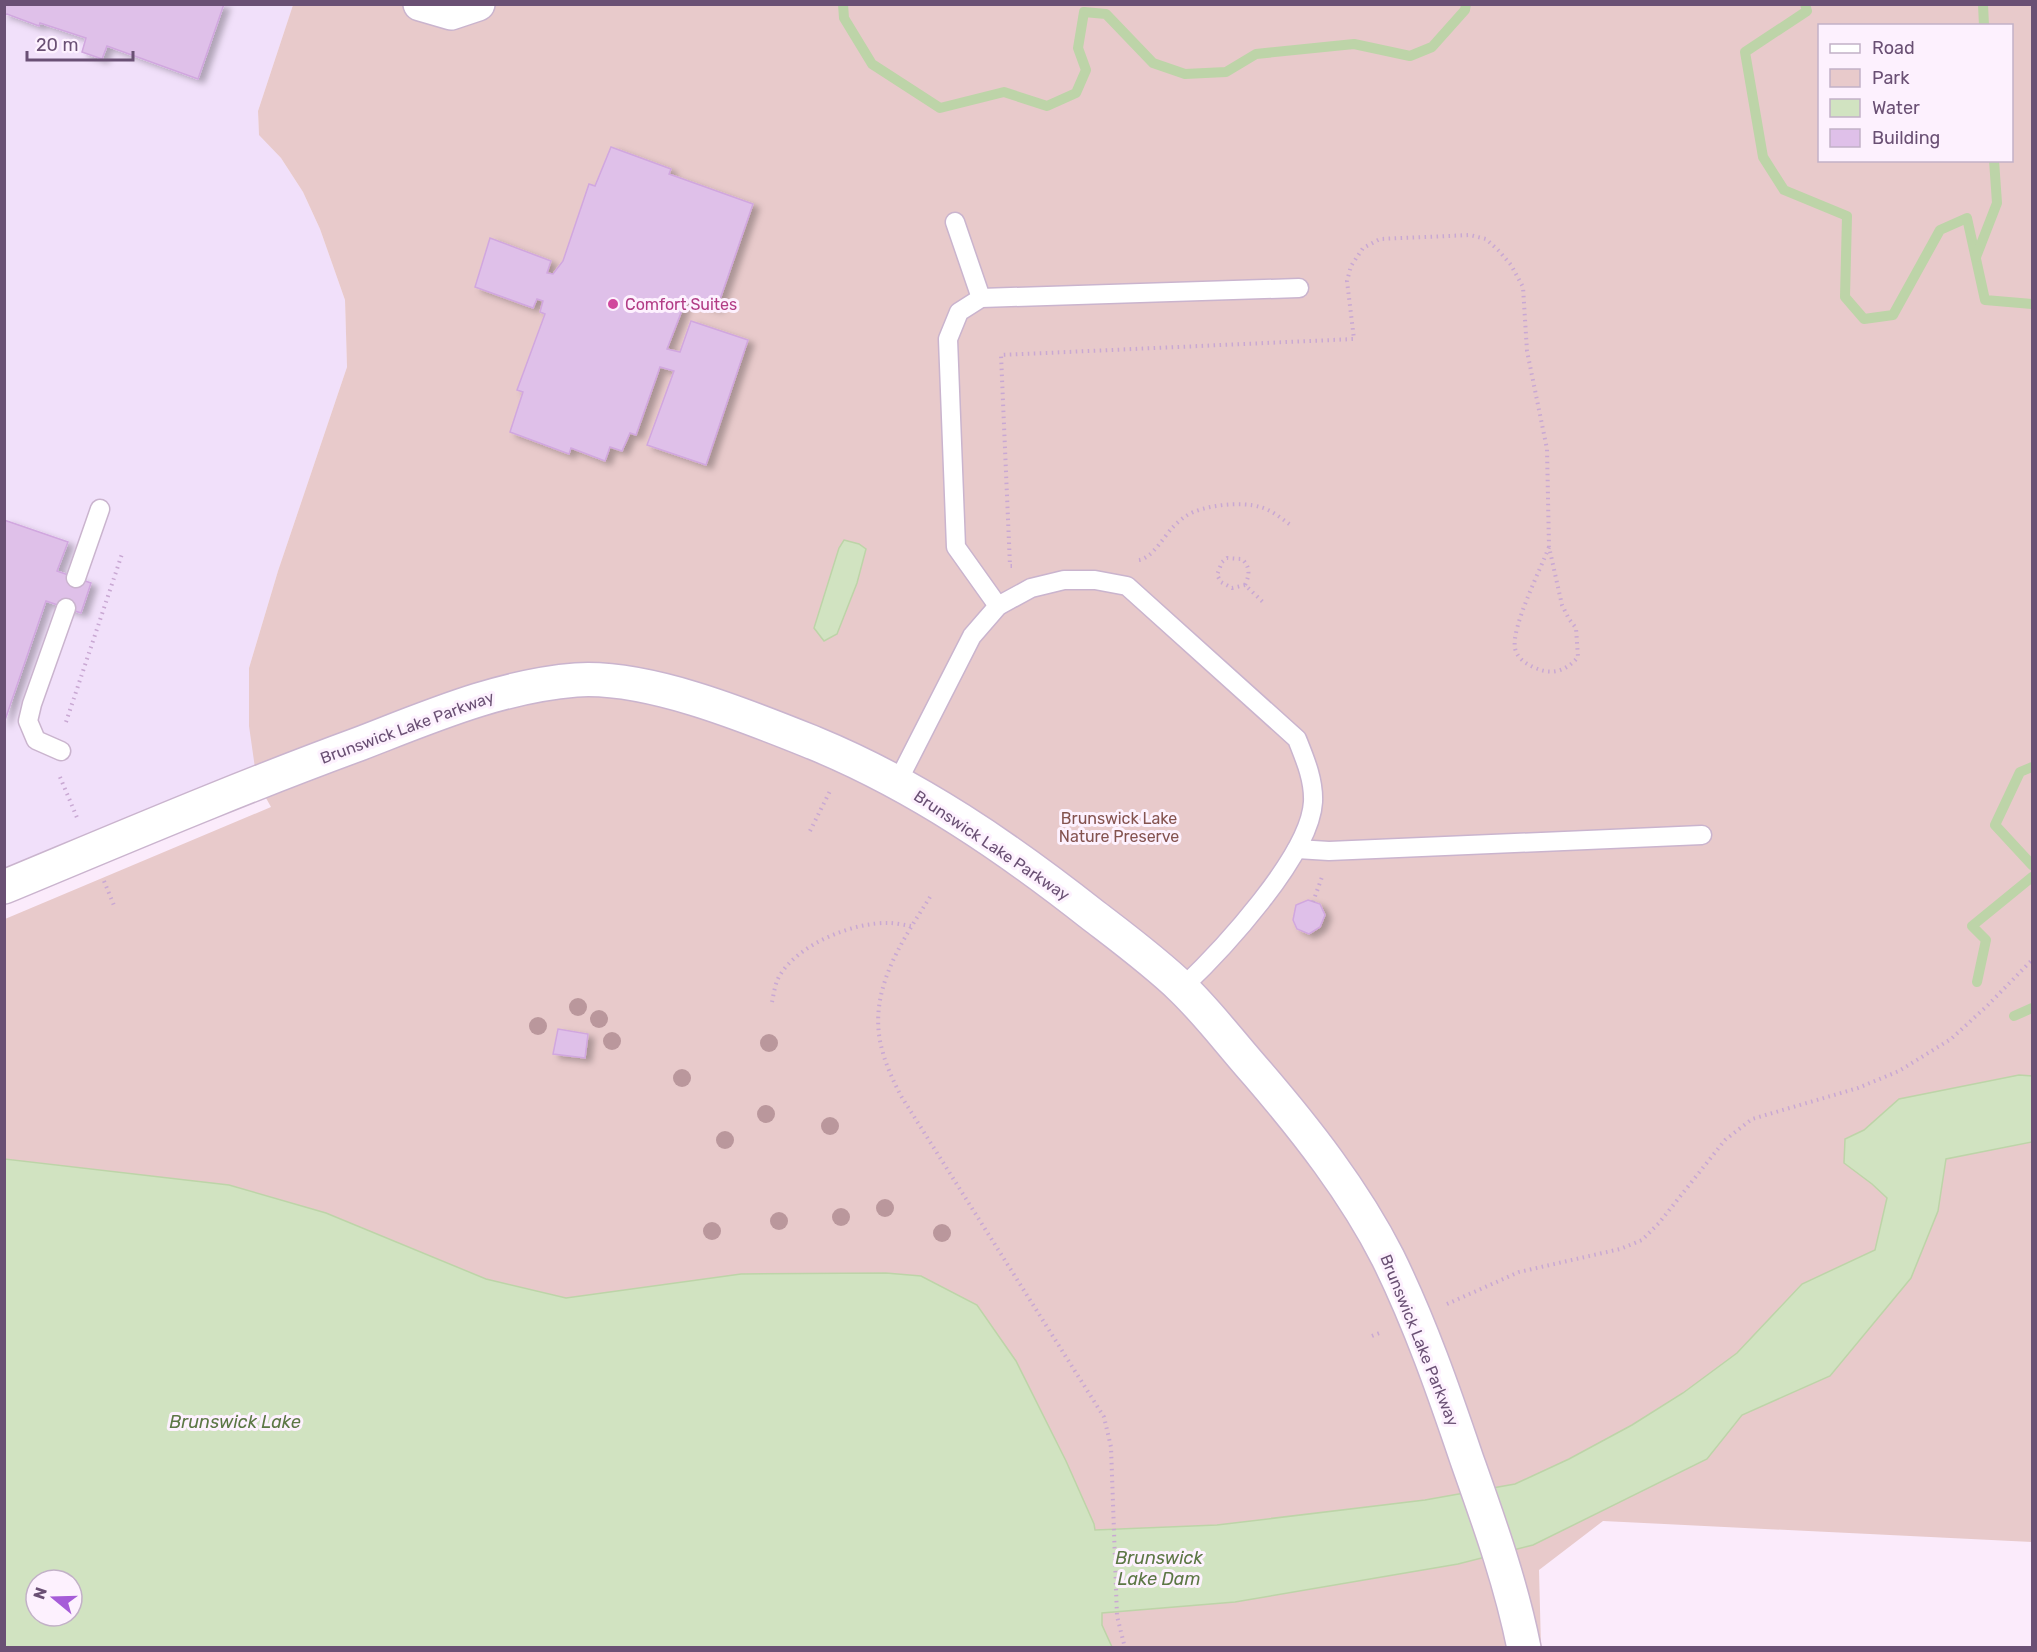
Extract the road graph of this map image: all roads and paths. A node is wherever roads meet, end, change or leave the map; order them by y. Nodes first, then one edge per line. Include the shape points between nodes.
1 (420, 4) edge
2 (478, 4) edge
3 (955, 222) dead end
4 (1299, 288) dead end
5 (981, 298) junction
6 (100, 509) dead end
7 (1292, 526) dead end
8 (1550, 547) junction
9 (122, 554) dead end
10 (1130, 561) dead end
11 (1021, 564) dead end
12 (76, 578) dead end
13 (1245, 585) junction
14 (1265, 604) dead end
15 (998, 606) junction
16 (66, 608) dead end
17 (66, 722) dead end
18 (61, 751) dead end
19 (59, 774) dead end
20 (834, 783) dead end
21 (897, 783) junction
22 (82, 829) dead end
23 (810, 831) dead end
24 (1702, 835) dead end
25 (1297, 849) junction
26 (1324, 871) dead end
27 (103, 878) dead end
28 (4, 887) edge
29 (930, 897) dead end
30 (1313, 902) dead end
31 (115, 908) dead end
32 (912, 926) junction
33 (2032, 960) edge
34 (1182, 988) junction
35 (772, 1002) dead end
36 (1414, 1318) junction
37 (1372, 1336) dead end
38 (1125, 1647) edge
39 (1524, 1647) edge

1 - 2 street via 452,13
3 - 5 lane
4 - 5 lane
5 - 15 lane via 959,312 948,339 956,547
6 - 12 lane
7 - 10 path via 1260,507 1240,504 1203,509 1187,515 1144,559
8 - 8 path via 1562,605 1576,628 1578,657 1559,671 1543,671 1523,662 1515,648 1516,632
8 - 11 path via 1547,449 1527,351 1523,287 1511,265 1486,239 1470,235 1418,236 1380,239 1363,248 1351,266 1347,281 1354,339 1001,355 1010,566
9 - 17 path
13 - 13 path via 1248,565 1242,559 1227,558 1222,562 1217,575 1221,582 1232,588
13 - 14 path
15 - 21 lane via 972,636
15 - 25 lane via 1031,588 1064,579 1127,586 1297,739 1308,769 1313,801 1308,826
16 - 18 lane via 28,721 36,740
19 - 22 path
20 - 23 path
21 - 28 street, Brunswick Lake Parkway via 756,720 679,695 618,681 546,684 481,699 299,766
21 - 34 street, Brunswick Lake Parkway via 1057,886
24 - 25 lane via 1329,851
25 - 34 lane via 1257,906 1211,961
26 - 30 path
27 - 31 path
29 - 32 path
32 - 35 path via 871,924 821,941 788,965 778,978
32 - 38 path via 891,962 883,986 879,1008 883,1053 901,1096 1104,1417 1111,1447 1117,1616
33 - 36 path via 1951,1039 1899,1071 1858,1088 1752,1119 1725,1140 1642,1240 1620,1249 1519,1272
34 - 36 street, Brunswick Lake Parkway via 1306,1132 1386,1256
36 - 37 path
36 - 39 street, Brunswick Lake Parkway via 1506,1571

